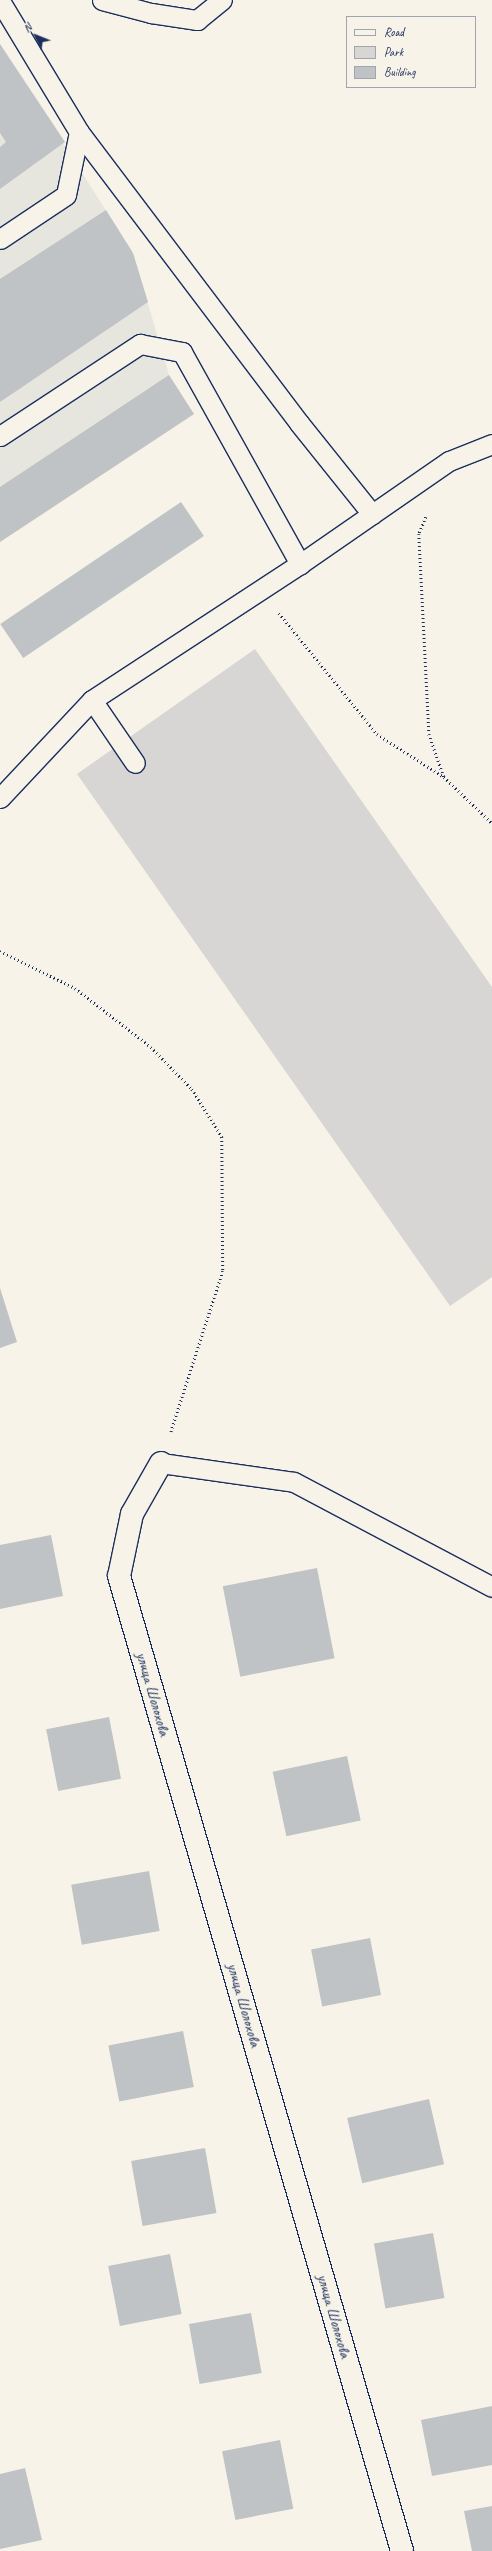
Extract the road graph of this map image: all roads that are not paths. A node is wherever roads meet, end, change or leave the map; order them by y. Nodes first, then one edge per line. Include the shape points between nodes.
1 (102, 0) edge
2 (222, 0) edge
3 (0, 1) edge
4 (79, 132) junction
5 (0, 239) edge
6 (0, 436) edge
7 (492, 444) edge
8 (372, 514) junction
9 (300, 564) junction
10 (92, 700) junction
11 (135, 763) dead end
12 (0, 798) edge
13 (161, 1463) joint
14 (492, 1587) edge
15 (402, 2551) edge

1 - 2 lane via 151,13 197,20
3 - 4 lane
4 - 5 lane via 66,195
4 - 8 lane via 299,423
6 - 9 lane via 140,344 182,352
7 - 8 lane via 449,461
8 - 9 lane
9 - 10 lane
10 - 11 lane
10 - 12 lane
13 - 14 lane via 294,1482
13 - 15 street, улица Шолохова via 132,1514 119,1576

